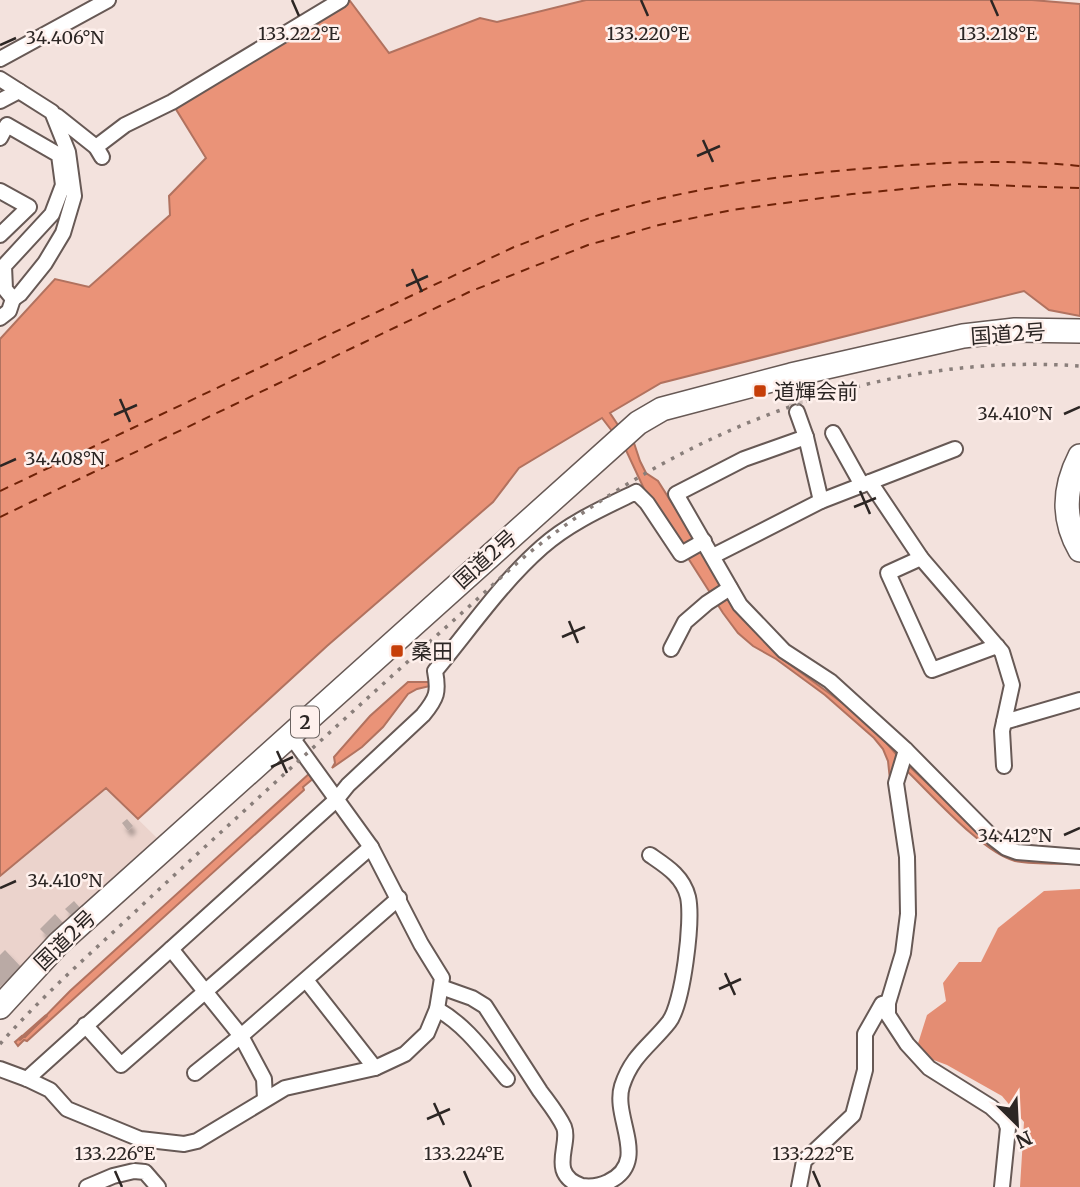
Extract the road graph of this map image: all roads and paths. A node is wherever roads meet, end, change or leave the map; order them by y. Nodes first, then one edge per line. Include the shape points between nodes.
1 (108, 0) edge
2 (341, 0) edge
3 (0, 59) edge
4 (0, 79) edge
5 (19, 91) junction
6 (0, 101) edge
7 (52, 112) junction
8 (0, 138) edge
9 (0, 191) edge
10 (0, 235) edge
11 (13, 299) junction
12 (0, 318) edge
13 (1080, 331) edge
14 (797, 412) tunnel mouth
15 (833, 433) dead end
16 (806, 437) junction
17 (955, 449) dead end
18 (1080, 456) edge
19 (866, 483) junction
20 (821, 501) junction
21 (704, 541) junction
22 (1080, 550) edge
23 (713, 556) junction
24 (921, 558) junction
25 (730, 588) junction
26 (997, 646) junction
27 (671, 649) dead end
28 (1080, 700) edge
29 (1004, 722) junction
30 (290, 735) junction
31 (903, 758) junction
32 (1004, 766) dead end
33 (336, 800) junction
34 (371, 847) junction
35 (650, 855) dead end
36 (1080, 857) edge
37 (399, 898) junction
38 (171, 949) junction
39 (306, 980) junction
40 (442, 987) junction
41 (206, 991) junction
42 (888, 1003) junction
43 (0, 1007) edge
44 (437, 1009) junction
45 (85, 1025) junction
46 (241, 1036) junction
47 (375, 1068) junction
48 (0, 1069) edge
49 (195, 1073) dead end
50 (27, 1079) junction
51 (507, 1079) dead end
52 (265, 1099) junction
53 (87, 1187) edge
54 (158, 1187) edge
55 (799, 1187) edge
56 (1002, 1187) edge

1 - 3 street
2 - 7 street via 172,102 125,125 99,152
4 - 5 street
5 - 6 street
5 - 7 street
7 - 11 street via 68,152 74,196 63,233 45,263
8 - 11 street via 6,125 59,155 63,185 52,214 4,266 5,289
9 - 10 street via 29,207
11 - 12 street
13 - 30 highway, 国道2号 / 2 via 1015,330 963,336 792,383 662,410 620,437
14 - 16 street
15 - 19 street
16 - 20 street
16 - 21 street via 744,459 676,494
17 - 19 street
18 - 22 highway via 1067,492 1067,518
19 - 20 street
19 - 24 street
20 - 23 street
21 - 23 street
21 - 33 street via 681,554 636,492 580,519 543,545 508,580 435,671 438,689 432,705
23 - 25 street
24 - 26 street
24 - 26 street via 888,573 932,670
25 - 27 street via 685,622
25 - 31 street via 784,651 830,681
26 - 29 street via 1012,685
28 - 29 street
29 - 32 street
30 - 33 street
30 - 43 highway, 国道2号 / 2 via 58,944
31 - 36 street via 1006,848
31 - 42 street via 896,783 907,857 908,914 903,953
33 - 34 street
33 - 38 street
34 - 37 street
34 - 41 street
35 - 40 street via 675,872 688,897 680,1000 670,1021 630,1066 621,1089 629,1148 625,1168 613,1179 583,1187 570,1178 561,1164 565,1129 485,1006
37 - 39 street
37 - 40 street via 442,978
38 - 41 street
38 - 45 street
39 - 46 street
39 - 47 street
40 - 44 street
41 - 45 street via 121,1065
41 - 46 street
42 - 55 street via 882,1004 865,1034 865,1070 853,1115 804,1161
42 - 56 street via 888,1015 929,1068 1005,1120
44 - 47 street via 427,1032 405,1054
44 - 51 street via 455,1019
45 - 50 street
46 - 49 street
46 - 52 street via 264,1079
47 - 52 street via 285,1088
48 - 50 street
50 - 52 street via 50,1090 67,1109 161,1143 197,1141
53 - 54 street via 134,1171 145,1172

